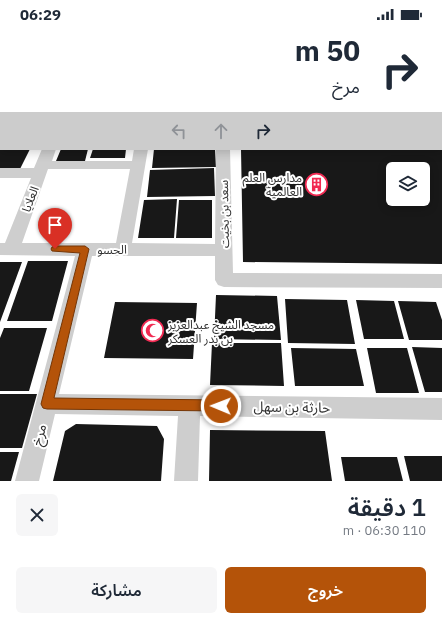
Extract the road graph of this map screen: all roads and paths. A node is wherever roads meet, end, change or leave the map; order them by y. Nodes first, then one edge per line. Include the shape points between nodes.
1 (49, 150) edge
2 (141, 150) edge
3 (223, 150) edge
4 (138, 165) junction
5 (42, 169) junction
6 (0, 174) edge
7 (5, 249) edge
8 (85, 249) junction
9 (123, 250) junction
10 (224, 250) junction
11 (442, 281) edge
12 (47, 404) junction
13 (189, 406) junction
14 (442, 409) edge
15 (28, 481) edge
16 (186, 481) edge

1 - 5 street, العلايا
2 - 4 street
3 - 10 street, سعد بن بخيت
4 - 5 street
4 - 9 street
5 - 6 street
5 - 7 street, العلايا
7 - 8 street, الحسو
8 - 9 street, الحسو
8 - 12 street, مرخ
9 - 10 street, الحسو
10 - 11 street, سعد بن بخيت via 224,280
12 - 13 street, حارثة بن سهل
12 - 15 street, مرخ
13 - 14 street, حارثة بن سهل
13 - 16 street

